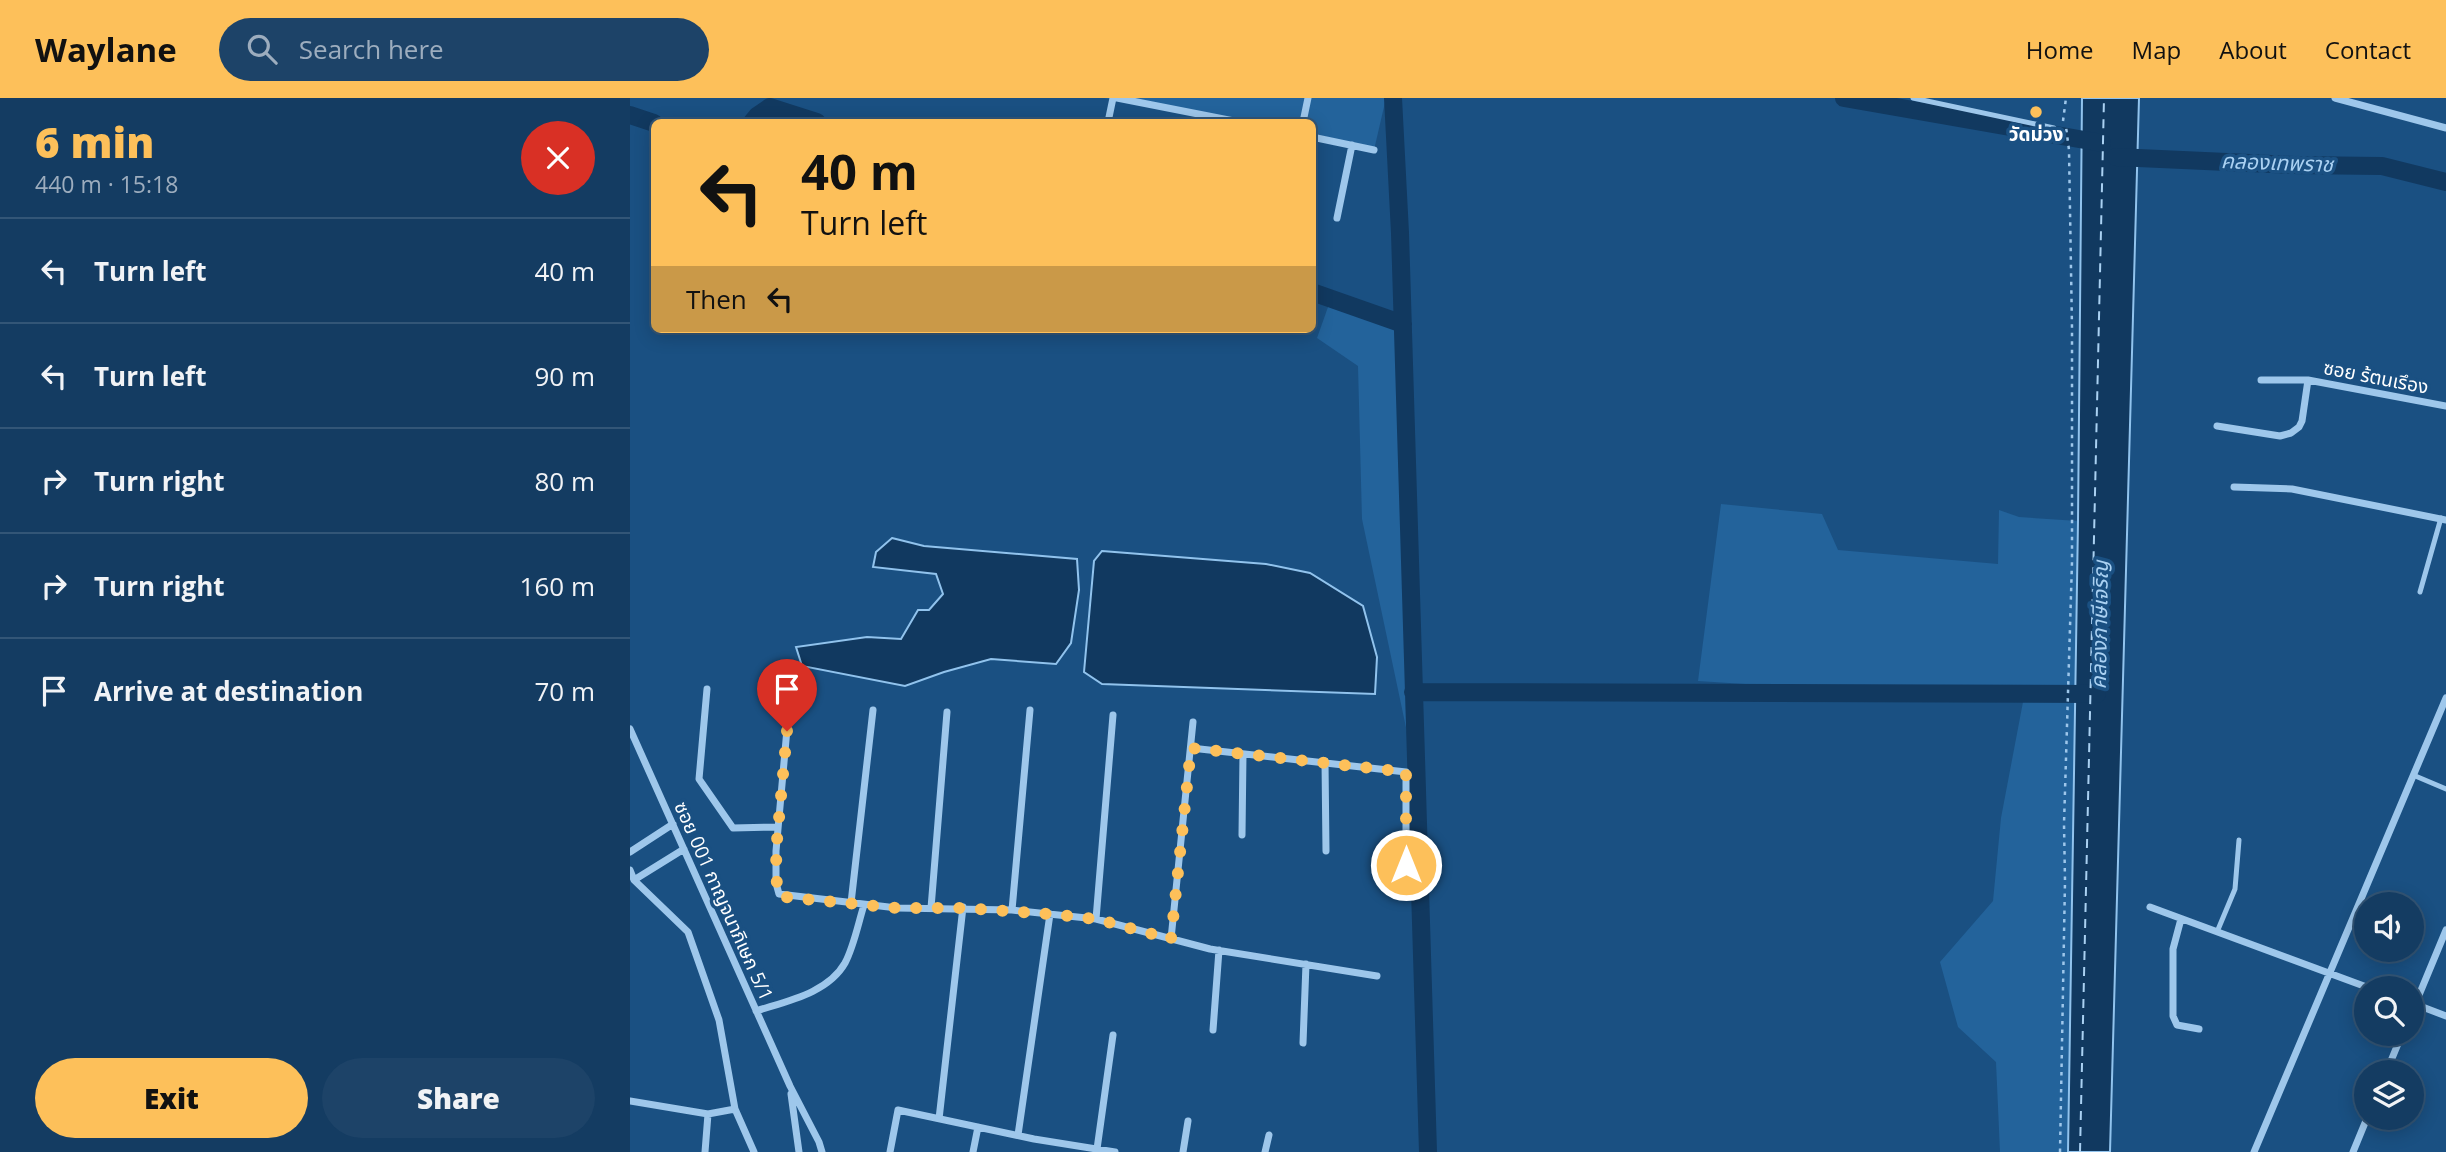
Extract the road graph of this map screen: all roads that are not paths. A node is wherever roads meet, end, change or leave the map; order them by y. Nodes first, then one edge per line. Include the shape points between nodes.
1 (1115, 98) edge
2 (1308, 98) edge
3 (1913, 98) edge
4 (2334, 98) edge
5 (1109, 119) edge
6 (1218, 119) edge
7 (1304, 119) edge
8 (2054, 128) dead end
9 (2446, 128) edge
10 (1316, 138) edge
11 (1352, 145) junction
12 (1374, 150) dead end
13 (1337, 218) dead end
14 (2261, 380) dead end
15 (2308, 380) junction
16 (2446, 406) edge
17 (2217, 426) dead end
18 (2234, 488) dead end
19 (2444, 519) edge
20 (2420, 592) dead end
21 (707, 689) dead end
22 (2446, 698) edge
23 (789, 707) dead end
24 (873, 710) dead end
25 (1030, 710) dead end
26 (947, 712) dead end
27 (1113, 715) dead end
28 (1193, 722) dead end
29 (630, 729) edge
30 (1191, 748) junction
31 (1242, 754) junction
32 (1325, 761) junction
33 (2413, 775) junction
34 (2446, 789) edge
35 (673, 824) junction
36 (778, 827) junction
37 (1242, 835) dead end
38 (2239, 840) dead end
39 (684, 849) junction
40 (1325, 851) dead end
41 (630, 852) edge
42 (1406, 865) dead end
43 (630, 870) edge
44 (635, 880) junction
45 (851, 904) junction
46 (864, 905) junction
47 (2150, 907) dead end
48 (931, 908) junction
49 (963, 908) junction
50 (1012, 910) junction
51 (1050, 914) junction
52 (1096, 919) junction
53 (2181, 919) junction
54 (2446, 930) edge
55 (2217, 932) junction
56 (1171, 939) junction
57 (1219, 950) junction
58 (1306, 964) junction
59 (2329, 973) junction
60 (1377, 976) dead end
61 (2424, 981) edge
62 (2354, 982) edge
63 (2424, 1010) edge
64 (756, 1011) junction
65 (2446, 1016) edge
66 (2199, 1029) dead end
67 (1213, 1030) dead end
68 (1113, 1035) dead end
69 (1303, 1043) dead end
70 (790, 1086) junction
71 (630, 1101) edge
72 (735, 1109) junction
73 (708, 1114) junction
74 (939, 1119) junction
75 (1188, 1121) dead end
76 (978, 1127) junction
77 (2362, 1130) edge
78 (1018, 1135) junction
79 (1269, 1135) dead end
80 (1057, 1143) junction
81 (1097, 1149) junction
82 (799, 1151) edge
83 (705, 1152) edge
84 (754, 1152) edge
85 (822, 1152) edge
86 (890, 1152) edge
87 (973, 1152) edge
88 (1055, 1152) edge
89 (1115, 1152) edge
90 (1183, 1152) edge
91 (1265, 1152) edge
92 (2254, 1152) edge
93 (2353, 1152) edge

1 - 5 street
1 - 6 street
2 - 7 street
3 - 8 lane
4 - 9 street
10 - 11 street
11 - 12 street
11 - 13 street
14 - 15 street
15 - 16 street, ซอย ร้ตนเรึอง
15 - 17 street, ซอย ร้ตนเรึอง via 2302,421 2291,433 2280,436
18 - 19 street via 2292,489
19 - 20 lane
21 - 36 street via 699,779 733,828
22 - 33 street
23 - 36 street
24 - 45 street
25 - 50 street
26 - 48 street
27 - 52 street
28 - 30 street
29 - 35 street, ซอย 001 กาญจนาภิเษก 5/1
30 - 31 street
30 - 56 street
31 - 32 street
31 - 37 street
32 - 40 street
32 - 42 street via 1406,772
33 - 34 lane
33 - 59 street
35 - 39 street, ซอย 001 กาญจนาภิเษก 5/1
35 - 41 street
36 - 45 street via 779,894
38 - 55 lane via 2235,889
39 - 44 street
39 - 64 street, ซอย 001 กาญจนาภิเษก 5/1
43 - 44 street
44 - 72 street via 688,932 719,1020
45 - 46 street
46 - 48 street
46 - 64 street via 839,973 825,986
47 - 53 street
48 - 49 street
49 - 50 street
49 - 74 street
50 - 51 street
51 - 52 street
51 - 78 street
52 - 56 street
53 - 55 street
53 - 66 street via 2173,949 2173,1016 2176,1025
54 - 61 street
55 - 59 street
56 - 57 street
57 - 58 street
57 - 67 street
58 - 60 street
58 - 69 street
59 - 62 street
59 - 92 street
63 - 65 street
64 - 70 street, ซอย 001 กาญจนาภิเษก 5/1
68 - 81 street
70 - 82 street, ซอย 001 กาญจนาภิเษก 5/1
70 - 85 street, ซอย 001 กาญจนาภิเษก 5/1
71 - 73 street
72 - 73 street
72 - 84 street
73 - 83 street
74 - 76 street
74 - 86 street via 898,1110
75 - 90 street
76 - 78 street
76 - 87 street
77 - 93 street
78 - 80 street
79 - 91 street
80 - 81 street
80 - 88 street
81 - 89 street

